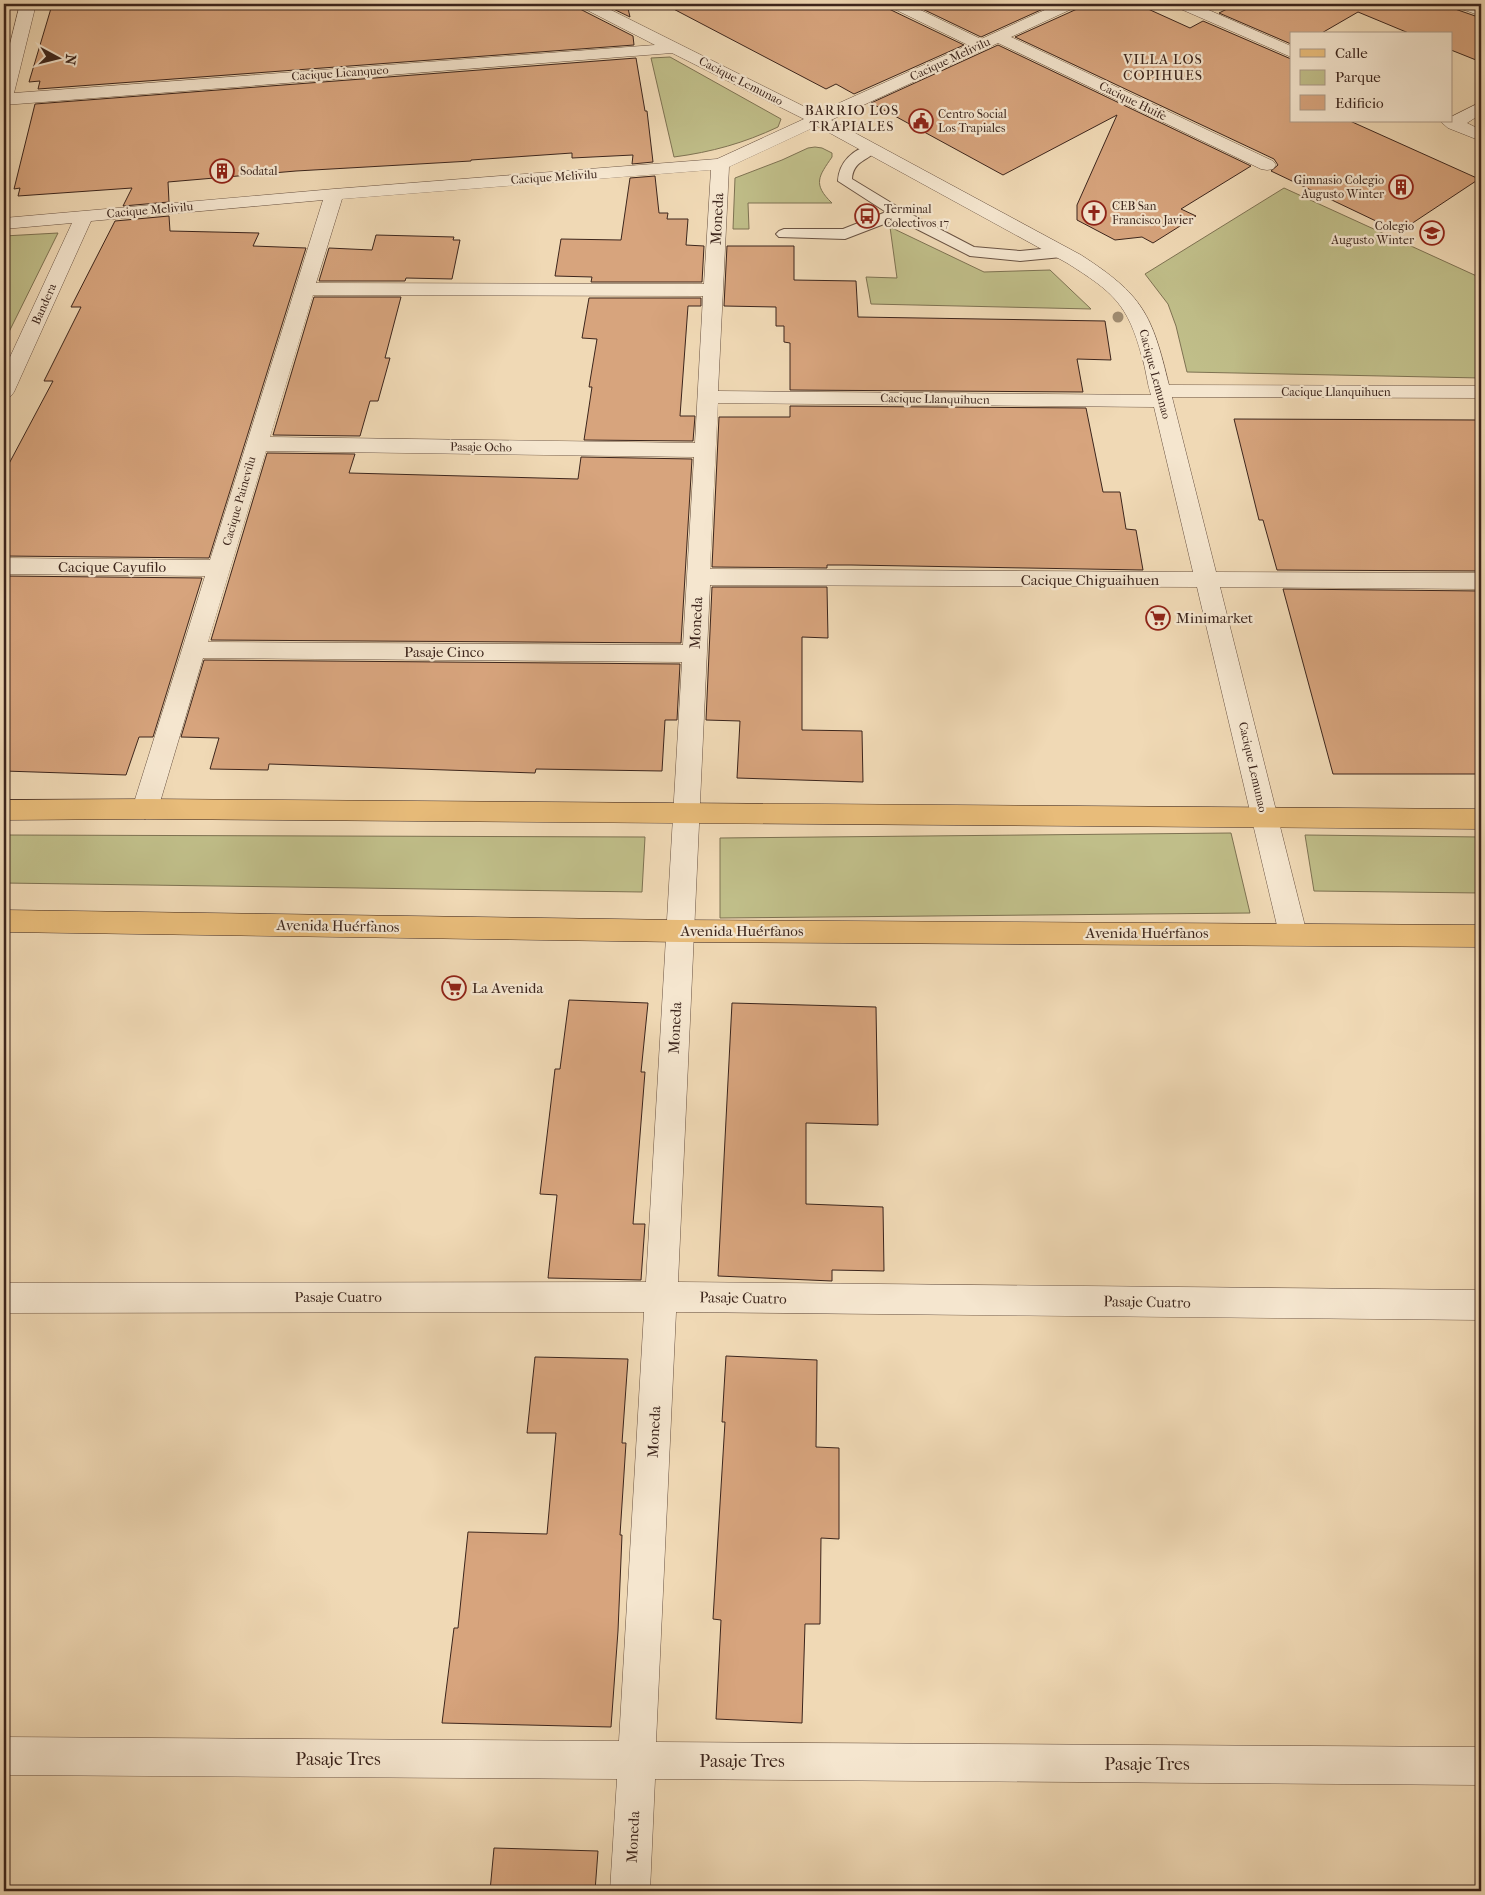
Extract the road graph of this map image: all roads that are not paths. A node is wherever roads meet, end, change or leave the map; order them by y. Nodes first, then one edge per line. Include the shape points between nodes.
1 (28, 4) edge
2 (587, 4) edge
3 (896, 4) edge
4 (1070, 4) edge
5 (1182, 4) edge
6 (1462, 4) edge
7 (1481, 11) edge
8 (999, 36) junction
9 (981, 45) junction
10 (676, 48) junction
11 (1290, 52) edge
12 (4, 99) edge
13 (1481, 107) edge
14 (818, 120) junction
15 (1451, 122) edge
16 (1452, 122) edge
17 (1481, 136) edge
18 (871, 149) junction
19 (720, 164) junction
20 (1267, 165) dead end
21 (334, 194) junction
22 (898, 213) junction
23 (84, 216) junction
24 (4, 223) edge
25 (784, 234) dead end
26 (1062, 252) junction
27 (304, 290) junction
28 (713, 290) junction
29 (4, 390) edge
30 (1481, 392) edge
31 (1162, 396) junction
32 (708, 397) junction
33 (256, 444) junction
34 (705, 450) junction
35 (4, 566) edge
36 (220, 568) junction
37 (698, 577) junction
38 (1208, 581) junction
39 (1481, 582) edge
40 (194, 650) junction
41 (694, 654) junction
42 (145, 809) junction
43 (4, 810) edge
44 (686, 813) junction
45 (1264, 816) junction
46 (1481, 819) edge
47 (4, 922) edge
48 (680, 931) junction
49 (1293, 934) junction
50 (1481, 936) edge
51 (661, 1297) junction
52 (4, 1298) edge
53 (1481, 1305) edge
54 (4, 1756) edge
55 (637, 1761) junction
56 (1481, 1766) edge
57 (630, 1891) edge

1 - 12 street
2 - 10 street, Cacique Lemunao
3 - 9 street
4 - 8 street, Cacique Melivilu
5 - 11 street
6 - 7 street
8 - 9 street, Cacique Melivilu
8 - 20 street, Cacique Huife
9 - 14 street, Cacique Melivilu
10 - 12 street, Cacique Licanqueo
10 - 14 street, Cacique Lemunao
13 - 16 street
14 - 18 street, Cacique Lemunao
14 - 19 street, Cacique Melivilu
15 - 17 street
18 - 22 lane via 852,160 847,167 845,181
18 - 26 street, Cacique Lemunao
19 - 21 street, Cacique Melivilu
19 - 28 street, Moneda
21 - 23 street, Cacique Melivilu
21 - 27 street, Cacique Painevilu
22 - 25 lane via 845,234
22 - 26 lane via 970,251 1020,256
23 - 24 street, Cacique Melivilu
23 - 29 street, Bandera
26 - 31 street, Cacique Lemunao via 1094,272 1129,303 1141,321
27 - 28 street
27 - 33 street, Cacique Painevilu
28 - 32 street, Moneda
30 - 31 street, Cacique Llanquihuen
31 - 32 street, Cacique Llanquihuen
31 - 38 street, Cacique Lemunao
32 - 34 street, Moneda
33 - 34 street, Pasaje Ocho
33 - 36 street, Cacique Painevilu
34 - 37 street, Moneda
35 - 36 street, Cacique Cayufilo
36 - 40 street, Cacique Painevilu
37 - 38 street, Cacique Chiguaihuen
37 - 41 street, Moneda
38 - 39 street, Cacique Chiguaihuen
38 - 45 street, Cacique Lemunao
40 - 41 street, Pasaje Cinco
40 - 42 street, Cacique Painevilu
41 - 44 street, Moneda
42 - 43 main road
42 - 44 main road
44 - 45 main road
44 - 48 street, Moneda
45 - 46 main road
45 - 49 street, Cacique Lemunao
47 - 48 main road, Avenida Huérfanos
48 - 49 main road, Avenida Huérfanos
48 - 51 street, Moneda
49 - 50 main road, Avenida Huérfanos
51 - 52 street, Pasaje Cuatro
51 - 53 street, Pasaje Cuatro
51 - 55 street, Moneda
54 - 55 street, Pasaje Tres
55 - 56 street, Pasaje Tres
55 - 57 street, Moneda

